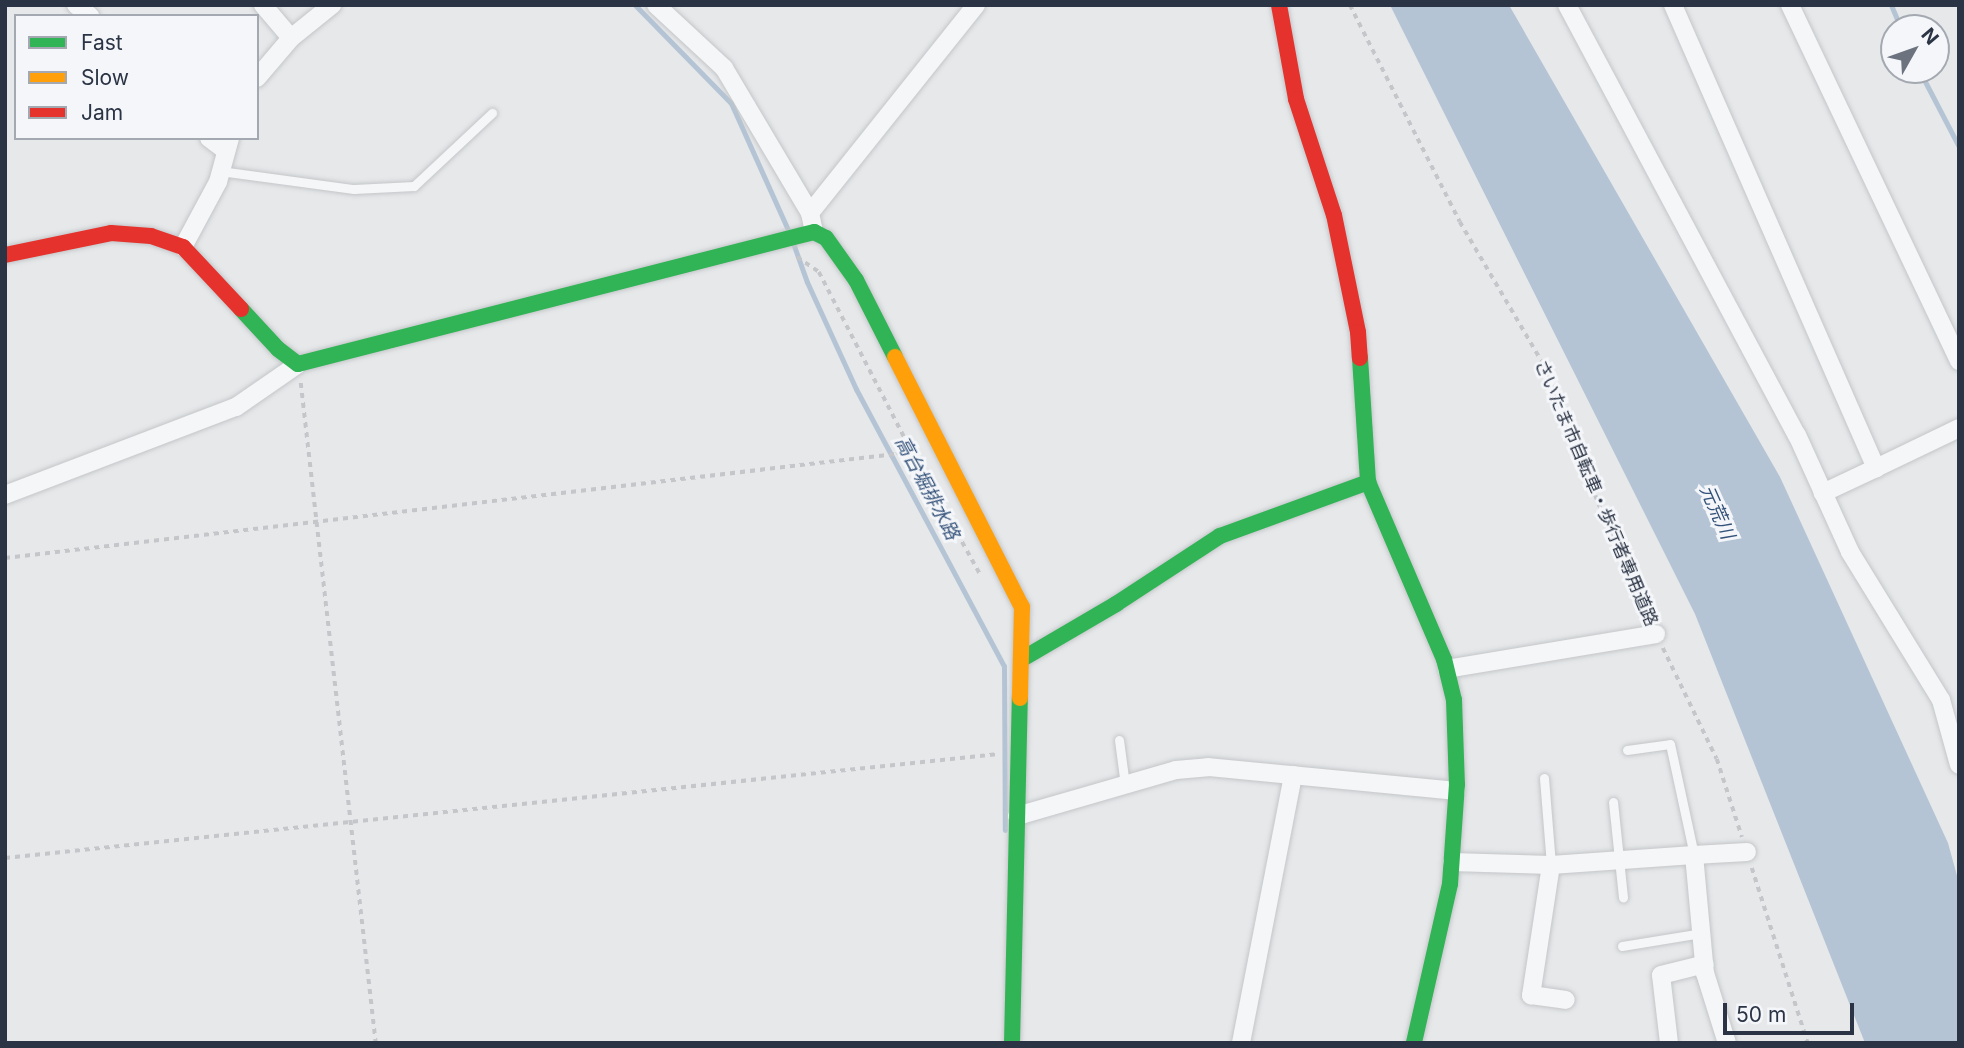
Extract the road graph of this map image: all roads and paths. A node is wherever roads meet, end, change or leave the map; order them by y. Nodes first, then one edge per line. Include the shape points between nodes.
1 (263, 5) edge
2 (332, 5) edge
3 (656, 5) edge
4 (976, 5) edge
5 (1279, 5) edge
6 (1350, 5) edge
7 (1567, 5) edge
8 (1673, 5) edge
9 (1790, 5) edge
10 (291, 38) junction
11 (259, 76) edge
12 (492, 113) dead end
13 (228, 144) edge
14 (220, 172) junction
15 (810, 213) junction
16 (810, 233) junction
17 (183, 247) junction
18 (5, 255) edge
19 (1959, 361) edge
20 (298, 363) junction
21 (1959, 428) edge
22 (909, 446) junction
23 (1875, 468) junction
24 (1368, 482) junction
25 (1823, 493) junction
26 (5, 495) edge
27 (316, 522) junction
28 (5, 558) edge
29 (982, 578) dead end
30 (1656, 634) junction
31 (1022, 659) junction
32 (1447, 669) junction
33 (1119, 740) dead end
34 (1627, 750) dead end
35 (1019, 752) junction
36 (1959, 765) edge
37 (1293, 775) junction
38 (1544, 778) dead end
39 (1125, 785) junction
40 (1456, 791) junction
41 (1613, 802) dead end
42 (1017, 816) junction
43 (349, 823) junction
44 (1747, 852) junction
45 (1694, 855) junction
46 (5, 858) edge
47 (1619, 860) junction
48 (1452, 862) junction
49 (1551, 865) junction
50 (1623, 897) dead end
51 (1702, 933) junction
52 (1622, 946) dead end
53 (1705, 964) junction
54 (1566, 1000) dead end
55 (376, 1043) edge
56 (1012, 1043) edge
57 (1241, 1043) edge
58 (1413, 1043) edge
59 (1669, 1043) edge
60 (1727, 1043) edge
61 (1808, 1043) edge

1 - 10 street
2 - 10 street
3 - 15 street via 724,68
4 - 15 street
5 - 24 street via 1296,99 1334,215 1358,332
6 - 30 path, さいたま市自転車・歩行者専用道路 via 1461,222 1544,365 1620,558
7 - 25 street via 1797,435
8 - 23 street
9 - 19 street
10 - 11 street
12 - 14 lane via 414,186 354,190
13 - 14 street
14 - 17 street
15 - 16 street
16 - 20 street
16 - 22 path via 797,258 819,272
16 - 31 street via 826,238 856,280 1011,580 1022,607
17 - 18 street via 151,236 111,233
17 - 20 street via 278,349
20 - 26 street via 236,407
20 - 27 path
21 - 23 street
22 - 27 path via 896,454
22 - 29 path
23 - 25 street
24 - 31 street via 1220,536
24 - 32 street
25 - 36 street via 1850,552 1941,699
27 - 28 path
27 - 43 path
30 - 32 street
30 - 44 path, さいたま市自転車・歩行者専用道路 via 1717,759
31 - 35 street
32 - 40 street via 1454,701
33 - 39 lane
34 - 45 lane via 1670,744
35 - 42 street
35 - 43 path
37 - 39 street via 1208,767 1176,770
37 - 40 street
37 - 57 street
38 - 49 lane
39 - 42 street
40 - 48 street
41 - 47 lane
42 - 56 street
43 - 46 path
43 - 55 path
44 - 45 street
44 - 61 path, さいたま市自転車・歩行者専用道路
45 - 47 street
45 - 51 street
47 - 49 street
47 - 50 lane
48 - 49 street
48 - 58 street
49 - 54 street via 1531,995
51 - 52 lane
51 - 53 street
53 - 59 street via 1661,975
53 - 60 street

